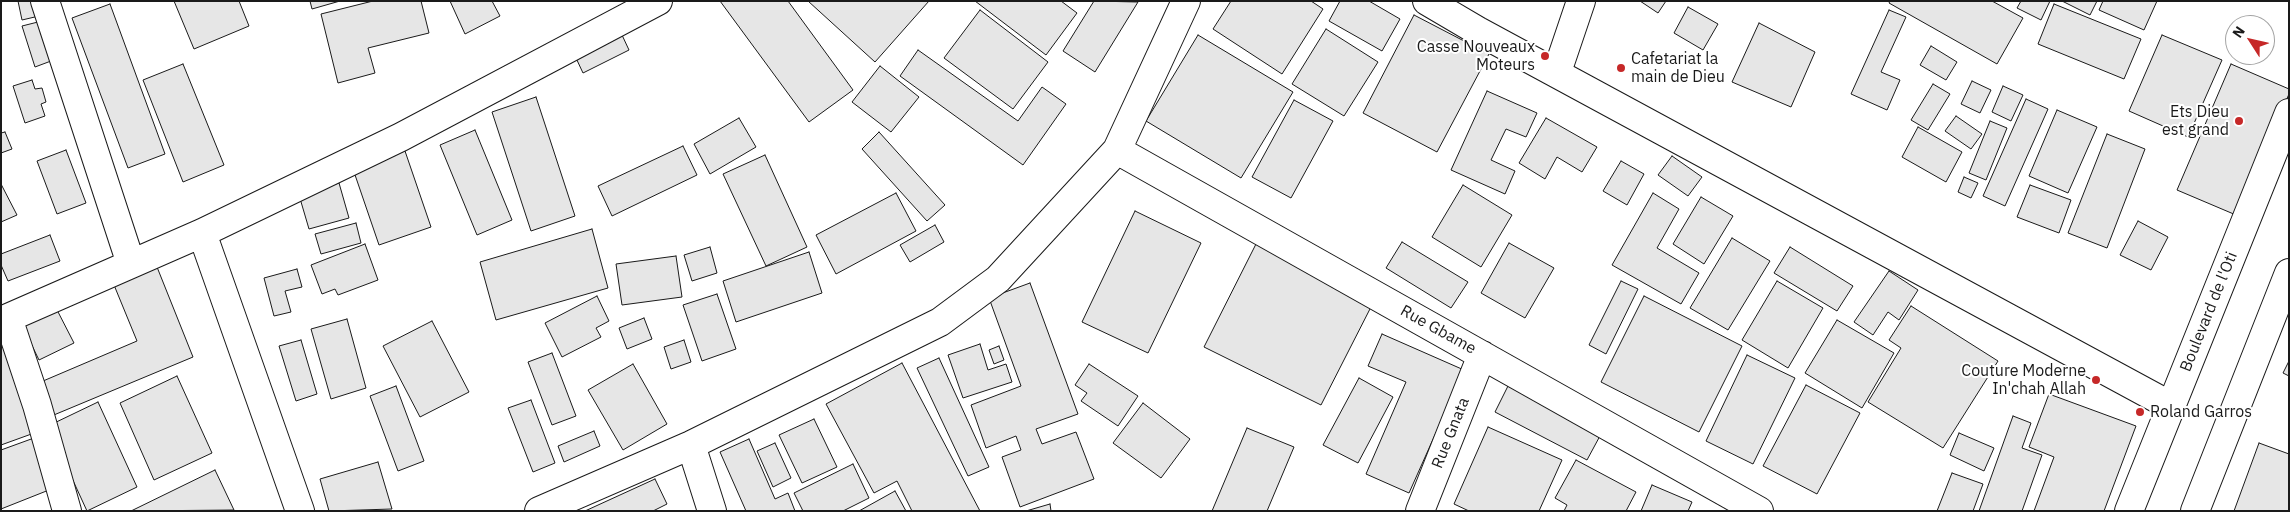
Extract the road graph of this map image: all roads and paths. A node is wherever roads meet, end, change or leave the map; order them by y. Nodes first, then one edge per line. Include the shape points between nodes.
1 (45, 1) edge
2 (658, 1) edge
3 (1186, 1) edge
4 (1427, 1) edge
5 (1582, 1) edge
6 (1557, 72) junction
7 (2289, 113) edge
8 (1117, 150) junction
9 (202, 233) junction
10 (131, 264) junction
11 (2289, 273) edge
12 (4, 320) edge
13 (1482, 355) junction
14 (2171, 406) junction
15 (691, 445) junction
16 (67, 511) edge
17 (300, 511) edge
18 (538, 511) edge
19 (712, 511) edge
20 (1420, 511) edge
21 (1759, 511) edge
22 (2129, 511) edge
23 (2195, 511) edge

1 - 10 street
2 - 9 street via 400,137
3 - 8 street
4 - 6 street
5 - 6 street
6 - 14 street
7 - 14 street, Boulevard de l'Oti
8 - 13 street, Rue Gbame
8 - 15 street via 998,279 940,322
9 - 10 street
9 - 17 street
10 - 12 street
11 - 23 street
12 - 16 street via 37,405
13 - 20 street, Rue Gnata
13 - 21 street, Rue Gbame
14 - 22 street, Boulevard de l'Oti
15 - 18 street
15 - 19 street

